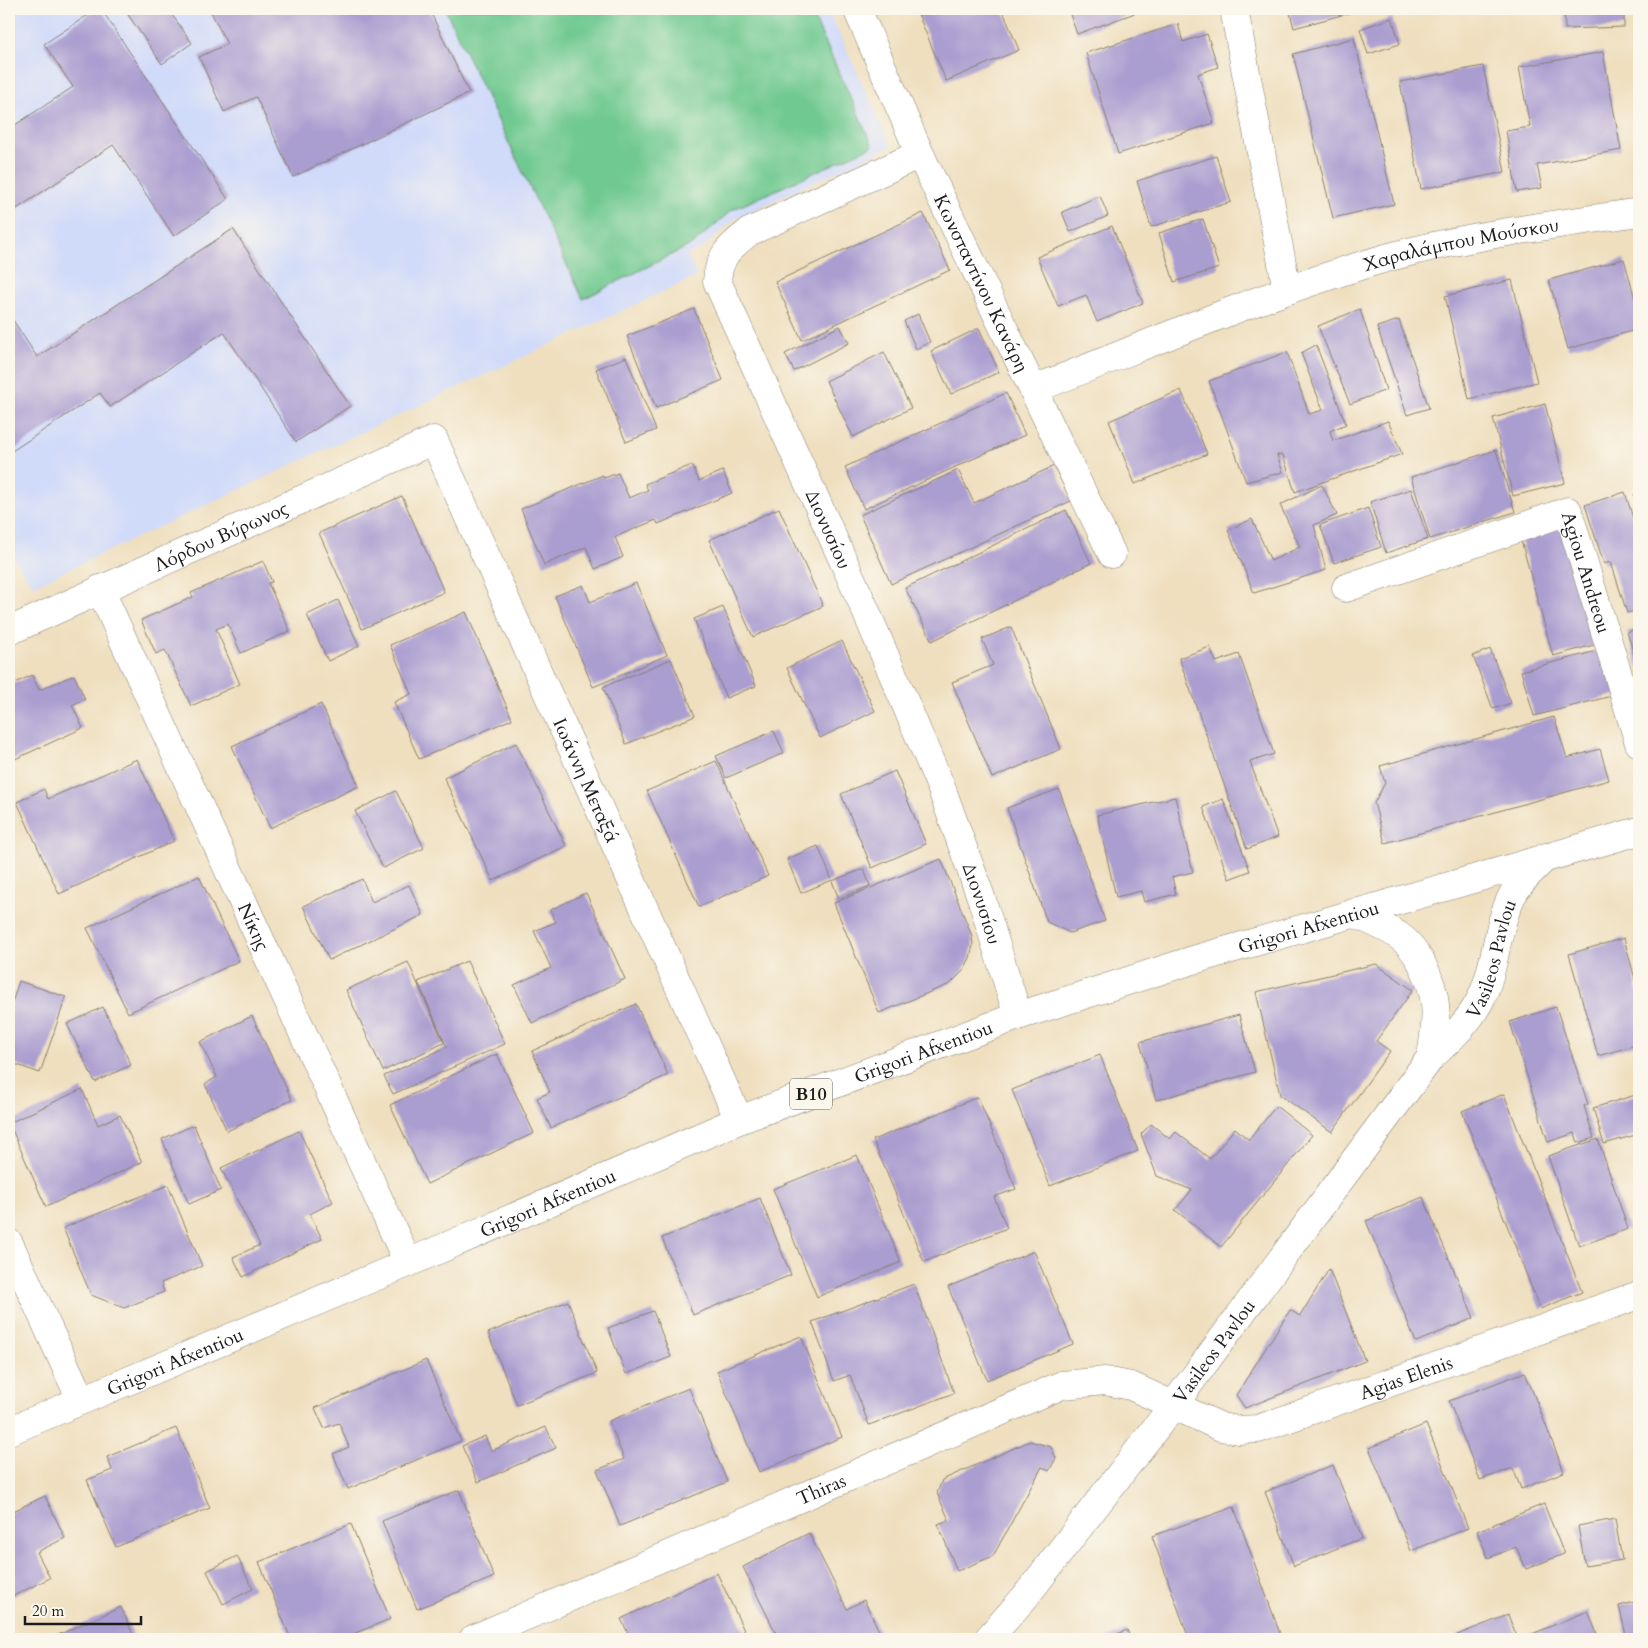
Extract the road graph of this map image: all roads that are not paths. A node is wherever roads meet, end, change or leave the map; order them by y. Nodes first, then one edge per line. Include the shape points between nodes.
1 (856, 9) edge
2 (1234, 9) edge
3 (920, 154) junction
4 (1639, 212) edge
5 (1287, 290) junction
6 (1034, 389) junction
7 (434, 440) joint
8 (1112, 554) dead end
9 (1346, 588) dead end
10 (100, 589) junction
11 (9, 631) edge
12 (1639, 744) edge
13 (1639, 831) edge
14 (1546, 857) junction
15 (1353, 913) junction
16 (1018, 1016) junction
17 (1430, 1056) junction
18 (739, 1120) junction
19 (9, 1243) edge
20 (408, 1263) junction
21 (1639, 1294) edge
22 (81, 1400) junction
23 (1172, 1407) junction
24 (9, 1431) edge
25 (473, 1639) edge
26 (988, 1639) edge

1 - 3 street, Κωνσταντίνου Κανάρη
2 - 5 street
3 - 6 street, Κωνσταντίνου Κανάρη
3 - 16 street, Διονυσίου via 749,232 729,247 718,266 717,281 865,609 941,787 982,900
4 - 5 street, Χαραλάμπου Μούσκου via 1491,236 1387,258
5 - 6 street, Χαραλάμπου Μούσκου
6 - 8 street, Κωνσταντίνου Κανάρη
7 - 10 street, Λόρδου Βύρωνος
7 - 18 street, Ιωάννη Μεταξά
9 - 12 street, Agiou Andreou via 1568,511
10 - 11 street, Λόρδου Βύρωνος
10 - 20 street, Νίκης
13 - 14 street, Grigori Afxentiou / B10
14 - 15 street, Grigori Afxentiou / B10
14 - 17 street, Vasileos Pavlou via 1514,893 1501,923 1494,961 1481,998 1468,1020
15 - 16 street, Grigori Afxentiou / B10
15 - 17 street, Vasileos Pavlou via 1400,936 1427,973 1434,988 1436,1008
16 - 18 street, Grigori Afxentiou / B10
17 - 23 street, Vasileos Pavlou
18 - 20 street, Grigori Afxentiou / B10
19 - 22 street
20 - 22 street, Grigori Afxentiou / B10
21 - 23 street, Agias Elenis via 1258,1429 1221,1427
22 - 24 street, Grigori Afxentiou / B10
23 - 25 street, Thiras via 1132,1386 1106,1381 1062,1385
23 - 26 street, Vasileos Pavlou via 1025,1597

